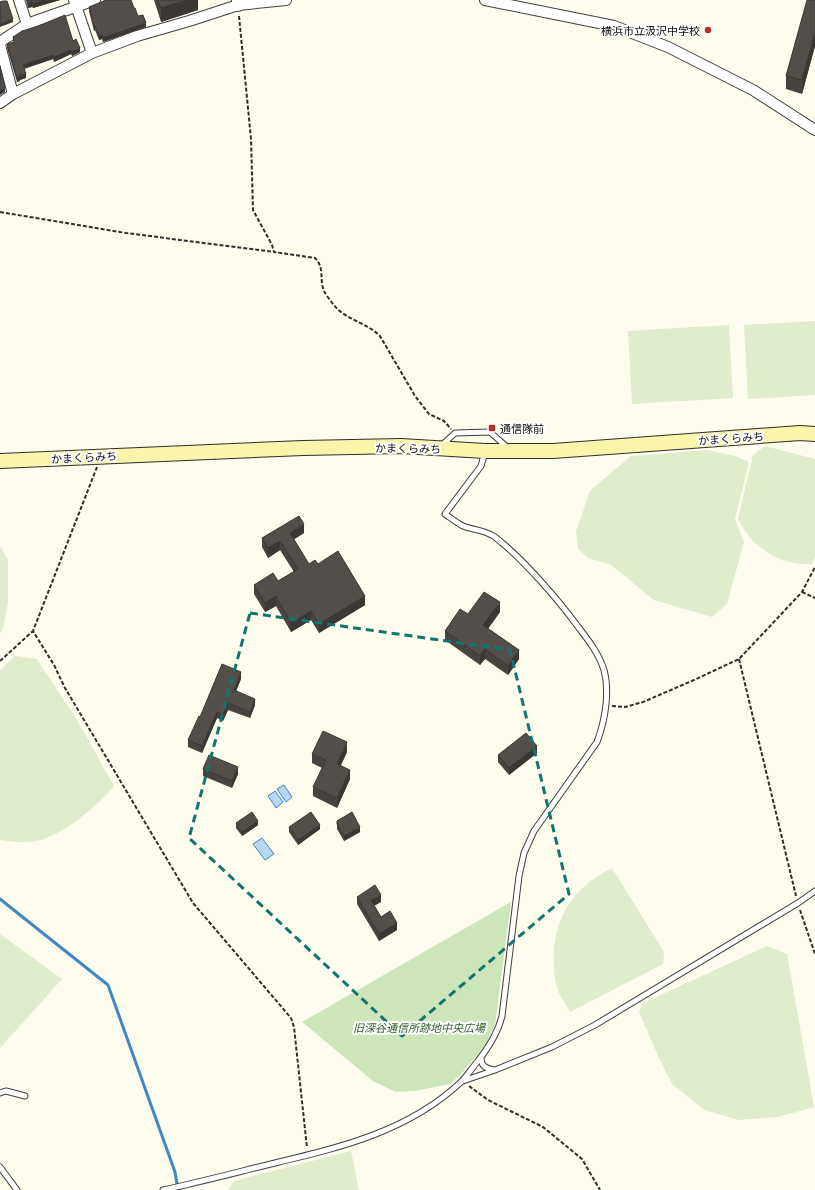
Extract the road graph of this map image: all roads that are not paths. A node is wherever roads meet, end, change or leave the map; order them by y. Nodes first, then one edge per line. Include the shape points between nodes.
1 (19, 0) edge
2 (95, 0) edge
3 (286, 0) edge
4 (485, 0) edge
5 (238, 2) edge
6 (75, 3) edge
7 (27, 24) junction
8 (0, 42) edge
9 (0, 45) edge
10 (92, 53) junction
11 (13, 94) junction
12 (0, 103) edge
13 (815, 130) edge
14 (815, 434) edge
15 (439, 448) junction
16 (485, 451) junction
17 (512, 451) junction
18 (0, 461) edge
19 (815, 891) edge
20 (481, 1057) junction
21 (495, 1070) junction
22 (462, 1081) junction
23 (0, 1092) edge
24 (25, 1096) dead end
25 (0, 1168) edge
26 (16, 1190) edge
27 (163, 1190) edge

1 - 7 street
2 - 6 street
3 - 5 street
4 - 13 street via 614,26 661,44 753,90
5 - 10 street
6 - 7 street
6 - 10 street
7 - 8 street
9 - 11 street
10 - 11 street
11 - 12 street
14 - 17 main road, かまくらみち via 553,451
15 - 16 main road, かまくらみち
15 - 17 lane via 455,433 490,432
15 - 18 main road, かまくらみち via 304,448
16 - 17 main road, かまくらみち
16 - 20 lane via 481,466 445,514 462,525 494,537 522,562 564,609 599,658 604,670 605,705 600,733 594,746 534,831 526,848 519,876 500,1023 493,1040
19 - 21 lane via 595,1025
20 - 21 lane via 481,1063 485,1067
20 - 22 lane
21 - 22 lane
22 - 27 lane via 402,1124 383,1132 307,1155
23 - 24 lane
25 - 26 lane

